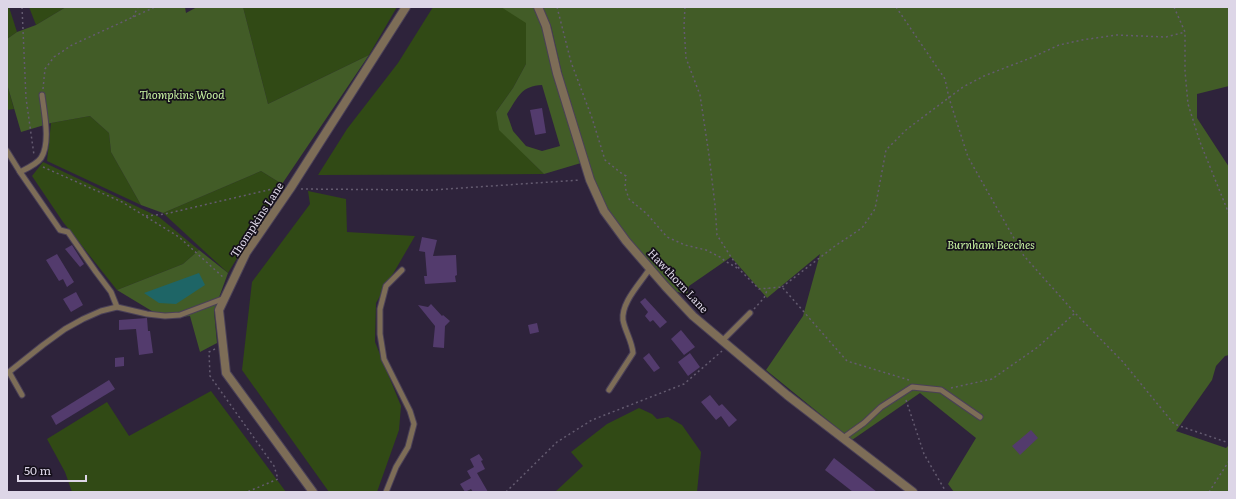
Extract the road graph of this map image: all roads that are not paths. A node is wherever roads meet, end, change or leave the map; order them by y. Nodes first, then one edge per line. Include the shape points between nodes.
1 (406, 7) edge
2 (538, 7) edge
3 (42, 95) road end
4 (7, 151) edge
5 (20, 172) junction
6 (650, 268) junction
7 (402, 270) dead end
8 (225, 298) junction
9 (117, 307) junction
10 (750, 313) road end
11 (726, 342) junction
12 (8, 372) edge
13 (609, 390) dead end
14 (22, 395) dead end
15 (980, 417) dead end
16 (843, 438) junction
17 (313, 492) edge
18 (386, 492) edge
19 (913, 492) edge

1 - 8 street, Thompkins Lane via 290,189 246,252
2 - 6 street, Hawthorn Lane via 546,26 559,80 590,180 604,211
3 - 5 lane via 46,126 45,147 41,159
4 - 5 lane
5 - 9 lane via 60,230 68,232 111,292
6 - 11 street, Hawthorn Lane via 693,316
6 - 13 lane via 626,303 623,321 633,353
7 - 18 lane via 386,286 380,309 380,334 384,359 414,424 408,447
8 - 9 lane via 180,315 147,314
8 - 17 street, Thompkins Lane via 219,310 226,373
9 - 12 lane via 101,311 65,329
10 - 11 lane
11 - 16 street, Hawthorn Lane via 787,395
12 - 14 lane
15 - 16 lane via 942,390 912,387 880,407
16 - 19 street, Hawthorn Lane

